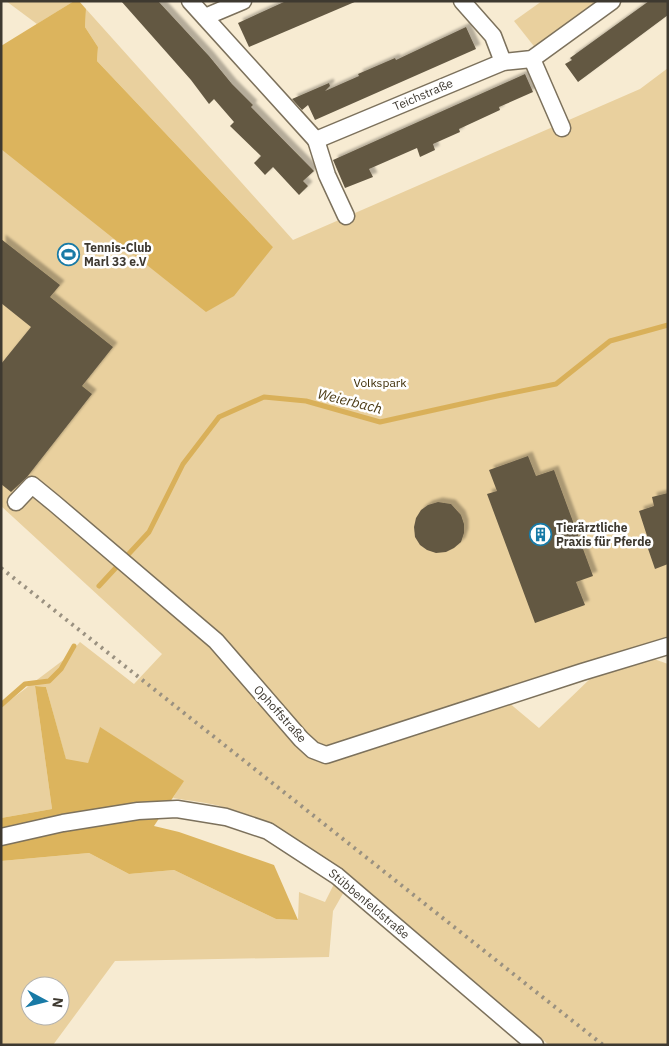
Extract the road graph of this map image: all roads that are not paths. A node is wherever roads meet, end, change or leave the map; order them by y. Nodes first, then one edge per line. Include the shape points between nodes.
1 (190, 1) edge
2 (243, 1) edge
3 (462, 1) edge
4 (612, 1) edge
5 (206, 17) junction
6 (532, 59) junction
7 (503, 62) junction
8 (562, 128) dead end
9 (316, 140) junction
10 (346, 216) dead end
11 (16, 502) dead end
12 (668, 646) edge
13 (1, 837) edge
14 (535, 1045) edge

1 - 5 street
2 - 5 street
3 - 7 street via 493,36
4 - 6 street
5 - 9 street
6 - 7 street, Teichstraße
6 - 8 street
7 - 9 street, Teichstraße
9 - 10 street via 326,175
11 - 12 street, Ophoffstraße via 32,486 54,502 216,641 301,739 312,750 326,755
13 - 14 street, Stübbenfeldstraße via 138,811 177,809 226,817 268,831 337,876

